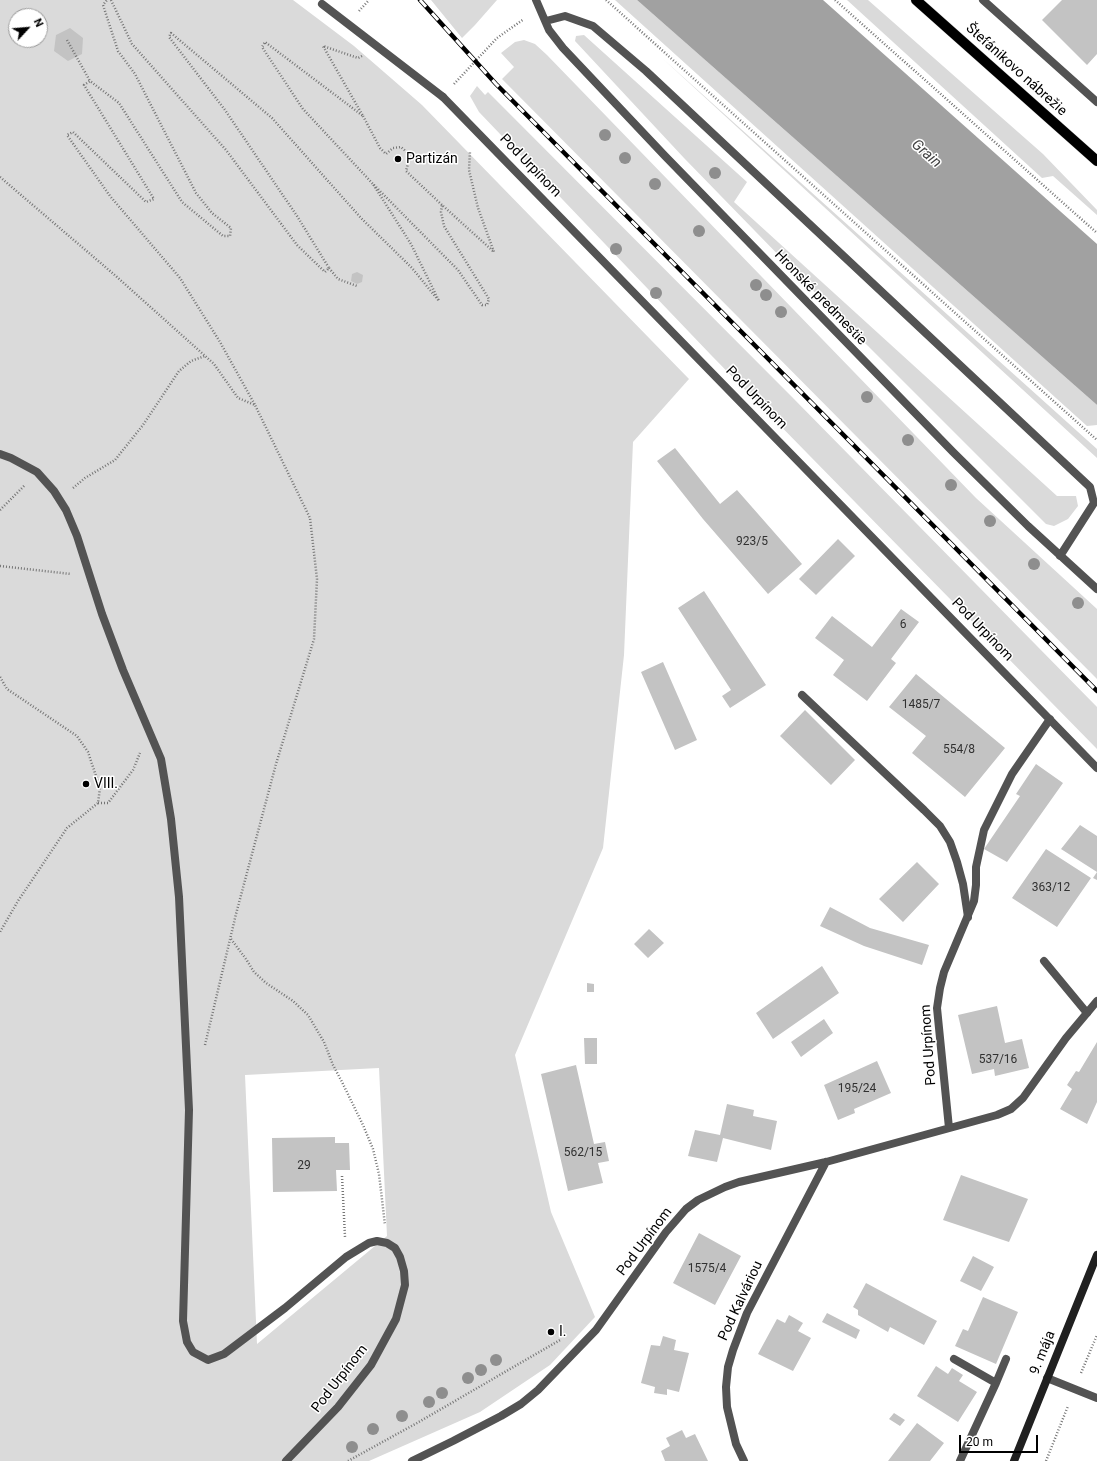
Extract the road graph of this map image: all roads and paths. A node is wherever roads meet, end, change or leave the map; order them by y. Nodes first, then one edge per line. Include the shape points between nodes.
1 (106, 0) edge
2 (111, 0) edge
3 (536, 0) edge
4 (606, 0) edge
5 (835, 0) edge
6 (916, 0) edge
7 (983, 0) edge
8 (322, 4) dead end
9 (541, 10) junction
10 (546, 21) junction
11 (67, 40) dead end
12 (381, 48) junction
13 (90, 81) junction
14 (443, 97) junction
15 (1097, 102) edge
16 (363, 116) junction
17 (471, 144) dead end
18 (1097, 161) edge
19 (0, 176) edge
20 (374, 184) junction
21 (442, 205) junction
22 (1097, 233) edge
23 (329, 268) junction
24 (357, 286) dead end
25 (205, 356) junction
26 (255, 405) junction
27 (1097, 440) edge
28 (0, 454) edge
29 (12, 498) dead end
30 (59, 499) junction
31 (1095, 502) edge
32 (0, 510) edge
33 (1060, 556) junction
34 (0, 566) edge
35 (90, 576) junction
36 (1097, 589) edge
37 (0, 677) edge
38 (802, 695) dead end
39 (1050, 719) junction
40 (152, 738) junction
41 (1097, 768) edge
42 (98, 803) junction
43 (968, 917) junction
44 (0, 932) edge
45 (231, 939) junction
46 (1044, 961) dead end
47 (1097, 1001) edge
48 (1088, 1013) junction
49 (204, 1048) dead end
50 (949, 1128) junction
51 (826, 1162) junction
52 (342, 1176) dead end
53 (345, 1241) dead end
54 (387, 1243) junction
55 (1097, 1255) edge
56 (596, 1330) junction
57 (954, 1359) dead end
58 (1006, 1359) dead end
59 (1047, 1378) junction
60 (996, 1384) junction
61 (1097, 1398) edge
62 (286, 1461) edge
63 (348, 1461) edge
64 (412, 1461) edge
65 (744, 1461) edge
66 (960, 1461) edge
67 (1014, 1461) edge

1 - 13 path via 103,5 118,51 135,74 196,193 212,213 231,228 230,236 223,236 182,202 119,104
2 - 23 path via 132,44 226,150 297,245 325,272
3 - 9 street, Hronské predmestie
4 - 27 path
5 - 22 path
6 - 18 main road, Štefánikovo nábrežie
7 - 15 street
8 - 12 street, Pod Urpínom
9 - 10 street, Hronské predmestie
9 - 14 path via 519,21 497,38
10 - 31 street via 565,16 593,26 646,71 1090,487
10 - 33 street, Hronské predmestie via 549,30 563,48 670,162 953,452
11 - 13 path
12 - 14 street, Pod Urpínom
12 - 16 path via 358,58 323,46
13 - 26 path via 84,85 154,200 146,202 73,132 67,135 110,196 180,278
14 - 39 street, Pod Urpínom
16 - 20 path via 265,42 262,47 303,109
16 - 21 path via 380,148 386,154 394,148 401,147 408,153 406,171
17 - 21 path via 469,170 478,208 494,252
19 - 25 path
20 - 21 path via 458,270 482,305 487,305 489,299 444,226
20 - 23 path via 411,244 439,301 412,268 361,218 272,118 171,33 169,37 225,110
23 - 24 path via 338,279
25 - 26 path via 214,364 238,398
25 - 30 path via 179,371 115,460 85,478
26 - 45 path via 310,518 317,579 314,639 276,764
28 - 30 street via 37,472
29 - 32 path
30 - 35 street via 77,536
31 - 33 street
33 - 36 street, Hronské predmestie
34 - 35 path
35 - 40 street via 123,670
37 - 42 path via 6,689 77,736 88,752 100,788
38 - 43 street via 940,826 950,842 957,862
39 - 41 street, Pod Urpínom
39 - 43 street, Pod Urpínom via 1012,774 984,830 976,867 974,901
40 - 42 path via 142,749 133,770 108,803
40 - 54 street via 161,759 171,819 179,897 190,1110 183,1321 193,1352 208,1360 224,1354 346,1257 369,1243
42 - 44 path via 67,828
43 - 50 street, Pod Urpínom via 944,972 937,1008
45 - 49 path
45 - 54 path via 254,972 308,1015 324,1042 372,1149 380,1174
46 - 48 street
47 - 48 street, Pod Urpínom
48 - 50 street, Pod Urpínom via 1066,1038 1023,1098 1011,1109
50 - 51 street, Pod Urpínom
51 - 56 street, Pod Urpínom via 739,1182 698,1200 686,1209 666,1232
51 - 65 street, Pod Kalváriou via 747,1313 731,1356 726,1387 727,1407 730,1426
52 - 53 path
54 - 62 street, Pod Urpínom via 395,1248 404,1271 405,1285 396,1319 370,1365 348,1395
55 - 59 main road, 9. mája
56 - 63 path via 566,1336
56 - 64 street, Pod Urpínom via 521,1404
57 - 60 street
58 - 60 street
59 - 61 street
59 - 67 main road, 9. mája
60 - 66 street

